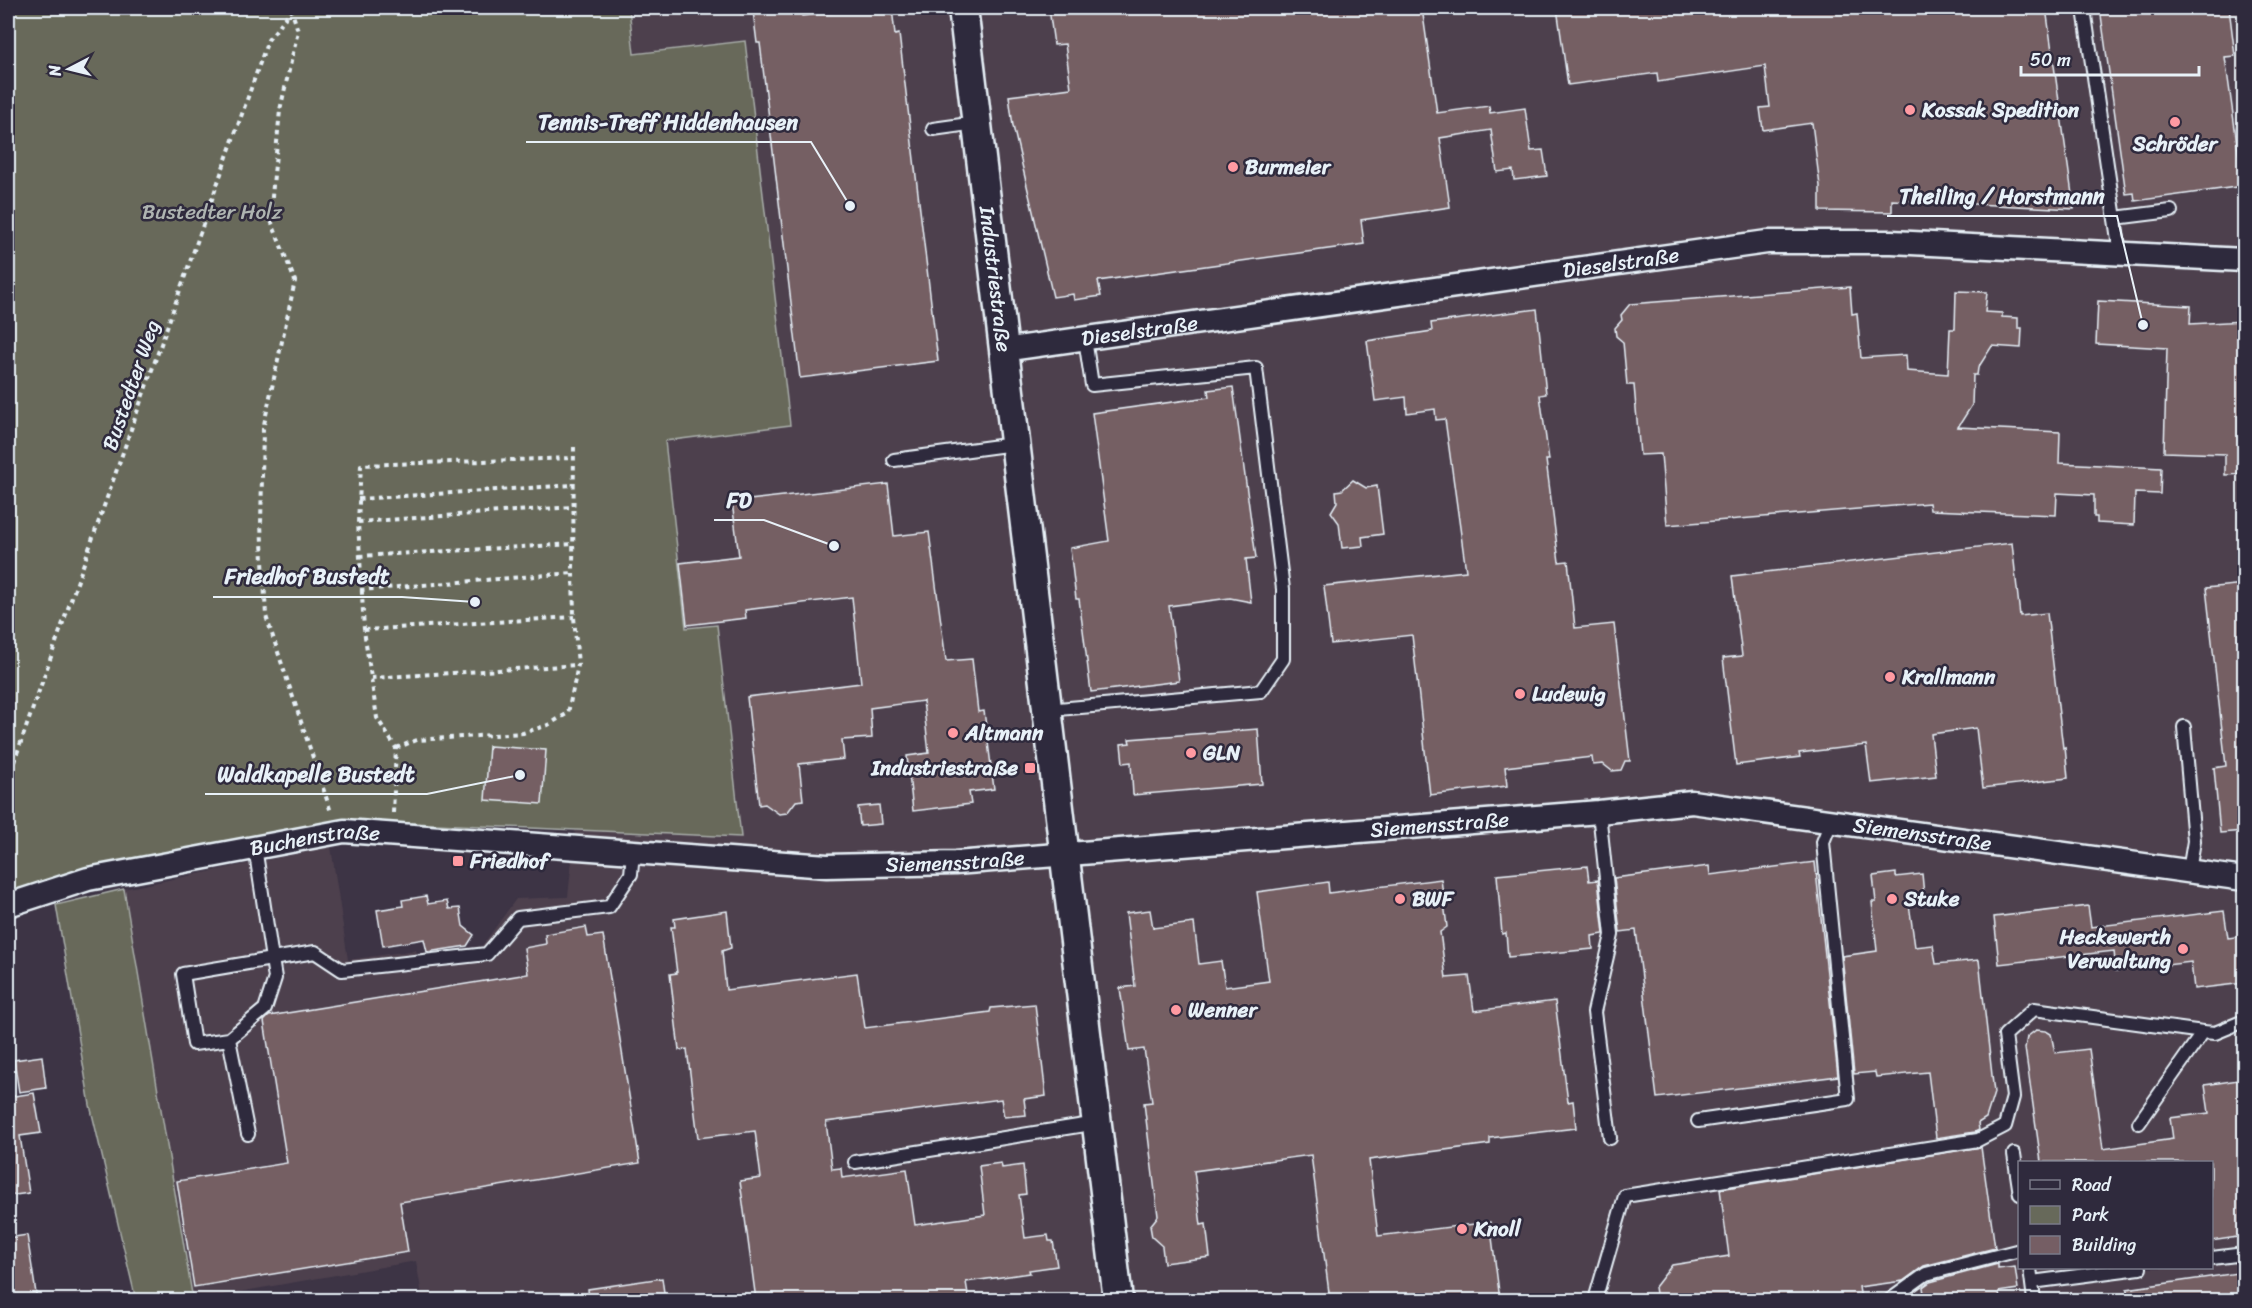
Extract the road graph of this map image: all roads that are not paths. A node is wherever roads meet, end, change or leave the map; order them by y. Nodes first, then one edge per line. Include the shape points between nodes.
1 (963, 8) edge
2 (2084, 9) edge
3 (976, 123) junction
4 (933, 129) dead end
5 (2171, 211) dead end
6 (2115, 218) junction
7 (2120, 254) junction
8 (2244, 260) edge
9 (1085, 339) junction
10 (1003, 350) junction
11 (1014, 444) junction
12 (894, 460) dead end
13 (1047, 710) junction
14 (2184, 727) dead end
15 (1599, 812) junction
16 (1831, 822) junction
17 (255, 847) junction
18 (631, 853) junction
19 (1065, 854) junction
20 (2189, 871) junction
21 (2244, 879) edge
22 (8, 905) edge
23 (272, 959) junction
24 (2244, 1022) edge
25 (2203, 1032) junction
26 (229, 1039) junction
27 (1698, 1121) dead end
28 (1097, 1123) junction
29 (2139, 1123) dead end
30 (248, 1134) dead end
31 (1610, 1138) dead end
32 (2014, 1154) dead end
33 (855, 1162) dead end
34 (2018, 1186) edge
35 (2018, 1250) edge
36 (2244, 1254) edge
37 (2213, 1258) edge
38 (2030, 1269) edge
39 (2132, 1269) edge
40 (2032, 1282) junction
41 (1118, 1300) edge
42 (1595, 1300) edge
43 (1890, 1300) edge
44 (2034, 1300) edge

1 - 3 street, Industriestraße
2 - 6 lane
3 - 4 lane
3 - 10 street, Industriestraße
5 - 6 lane
6 - 7 lane
7 - 8 street, Dieselstraße
7 - 9 street, Dieselstraße via 1892,242 1767,242
9 - 10 street, Dieselstraße
9 - 13 lane via 1092,385 1256,368 1283,589 1282,659 1261,691
10 - 11 street, Industriestraße
11 - 12 lane
11 - 13 street, Industriestraße
13 - 19 street, Industriestraße
14 - 20 lane via 2193,841
15 - 16 street, Siemensstraße via 1692,802
15 - 19 street, Siemensstraße
15 - 31 lane via 1612,935 1594,1012
16 - 20 street, Siemensstraße
16 - 27 lane via 1823,842 1848,1099
17 - 18 street, Buchenstraße via 338,832
17 - 22 street, Buchenstraße via 88,879
17 - 23 lane
18 - 19 street, Siemensstraße via 827,866 955,863
18 - 23 lane via 631,874 609,907 518,918 487,954 342,970 315,952
19 - 28 street, Industriestraße
20 - 21 street, Siemensstraße
23 - 26 lane via 275,978 265,1009
23 - 26 lane via 183,974 194,1044
24 - 25 lane via 2216,1033
25 - 29 lane
25 - 42 lane via 2034,1009 2005,1035 2013,1097 2005,1126 1978,1140 1625,1196
26 - 30 lane
28 - 33 lane
28 - 41 street, Industriestraße
32 - 34 lane
35 - 43 lane via 1926,1274
36 - 37 lane
38 - 40 lane
39 - 40 lane
40 - 44 lane

